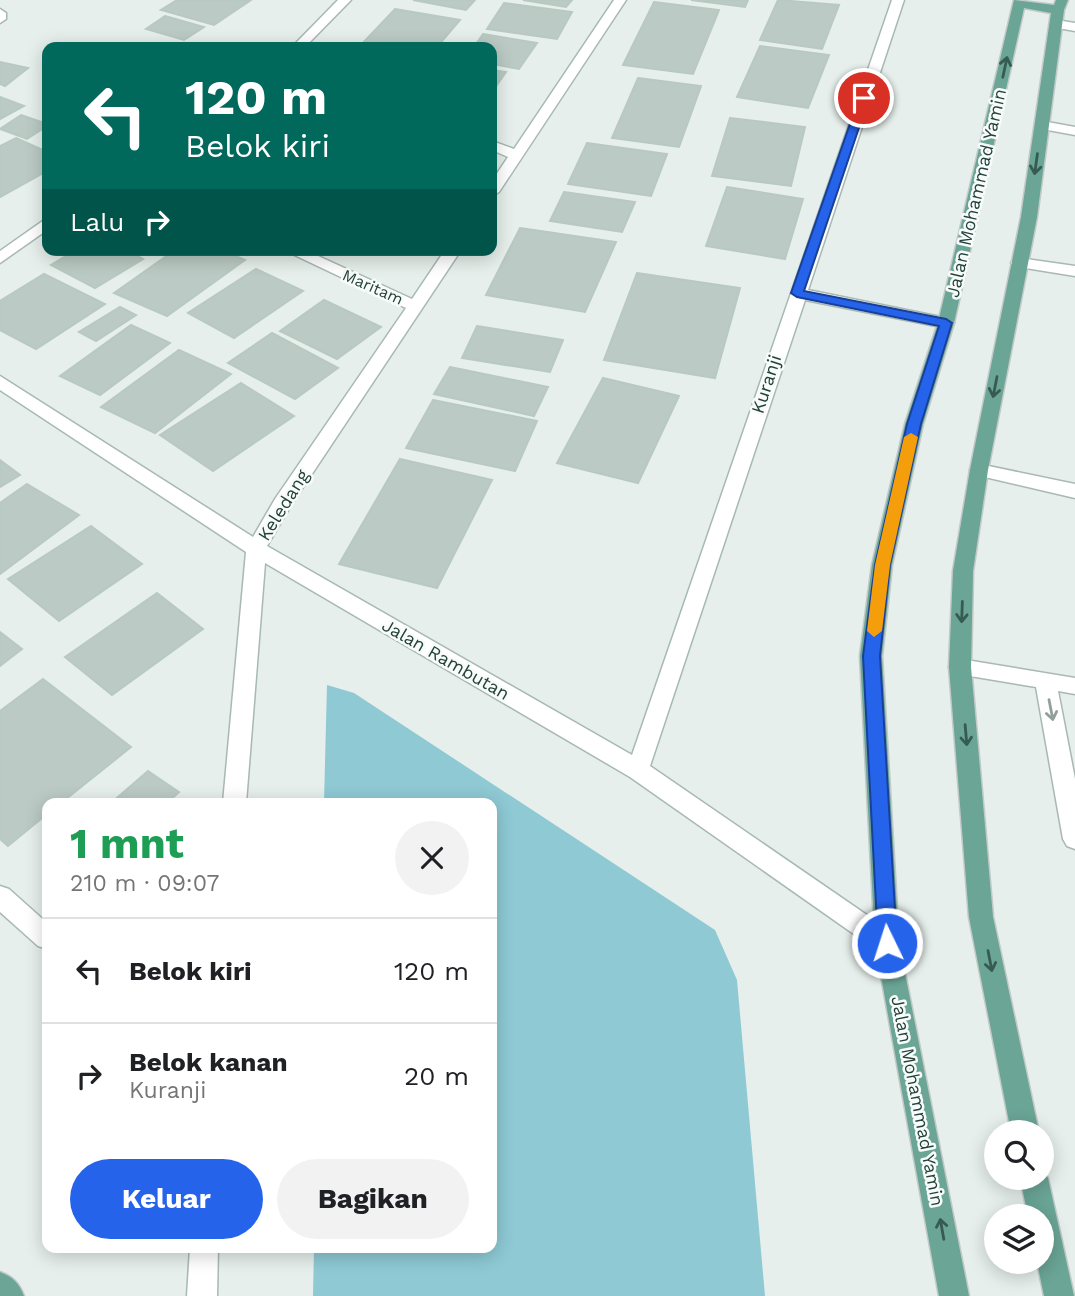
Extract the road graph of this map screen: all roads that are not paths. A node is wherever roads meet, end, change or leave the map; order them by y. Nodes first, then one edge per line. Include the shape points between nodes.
1 (345, 0) edge
2 (620, 0) edge
3 (898, 0) edge
4 (1015, 1) edge
5 (1059, 11) edge
6 (1075, 27) edge
7 (304, 42) edge
8 (1042, 125) junction
9 (1075, 131) edge
10 (497, 147) edge
11 (516, 155) junction
12 (497, 184) edge
13 (42, 227) edge
14 (305, 256) edge
15 (449, 256) edge
16 (0, 258) edge
17 (1019, 263) junction
18 (1075, 271) edge
19 (797, 293) junction
20 (415, 306) junction
21 (946, 323) junction
22 (0, 382) edge
23 (979, 470) junction
24 (1075, 491) edge
25 (256, 548) junction
26 (960, 667) junction
27 (1045, 680) junction
28 (1075, 686) edge
29 (638, 770) junction
30 (234, 798) edge
31 (1075, 839) edge
32 (0, 897) edge
33 (42, 934) edge
34 (887, 943) junction
35 (1023, 1120) edge
36 (1037, 1190) edge
37 (204, 1253) edge
38 (0, 1287) edge
39 (9, 1296) edge
40 (202, 1296) edge
41 (954, 1296) edge
42 (1059, 1296) edge

1 - 7 street
2 - 11 street
3 - 19 street, Kuranji
4 - 5 main road
21 -> 4 main road, Jalan Mohammad Yamin
5 - 6 street
5 - 8 main road
8 - 9 street
8 -> 17 main road
10 - 11 street
11 - 12 street
13 - 16 street
14 - 20 street, Maritam
15 - 20 street, Keledang
17 - 18 street
17 -> 23 main road
19 - 21 street
19 - 29 street, Kuranji
20 - 25 street, Keledang
21 - 34 main road, Jalan Mohammad Yamin via 914,424 882,565 872,656
22 - 25 street, Jalan Rambutan
23 - 24 street
23 -> 26 main road via 963,570
25 - 29 street, Jalan Rambutan
25 - 30 street, Keledang
26 - 27 street
26 -> 35 main road via 981,917
27 - 28 street
27 -> 31 street
29 - 34 street, Jalan Rambutan
32 - 33 street
41 -> 34 main road, Jalan Mohammad Yamin
36 - 42 main road
37 - 40 street
38 - 39 main road

